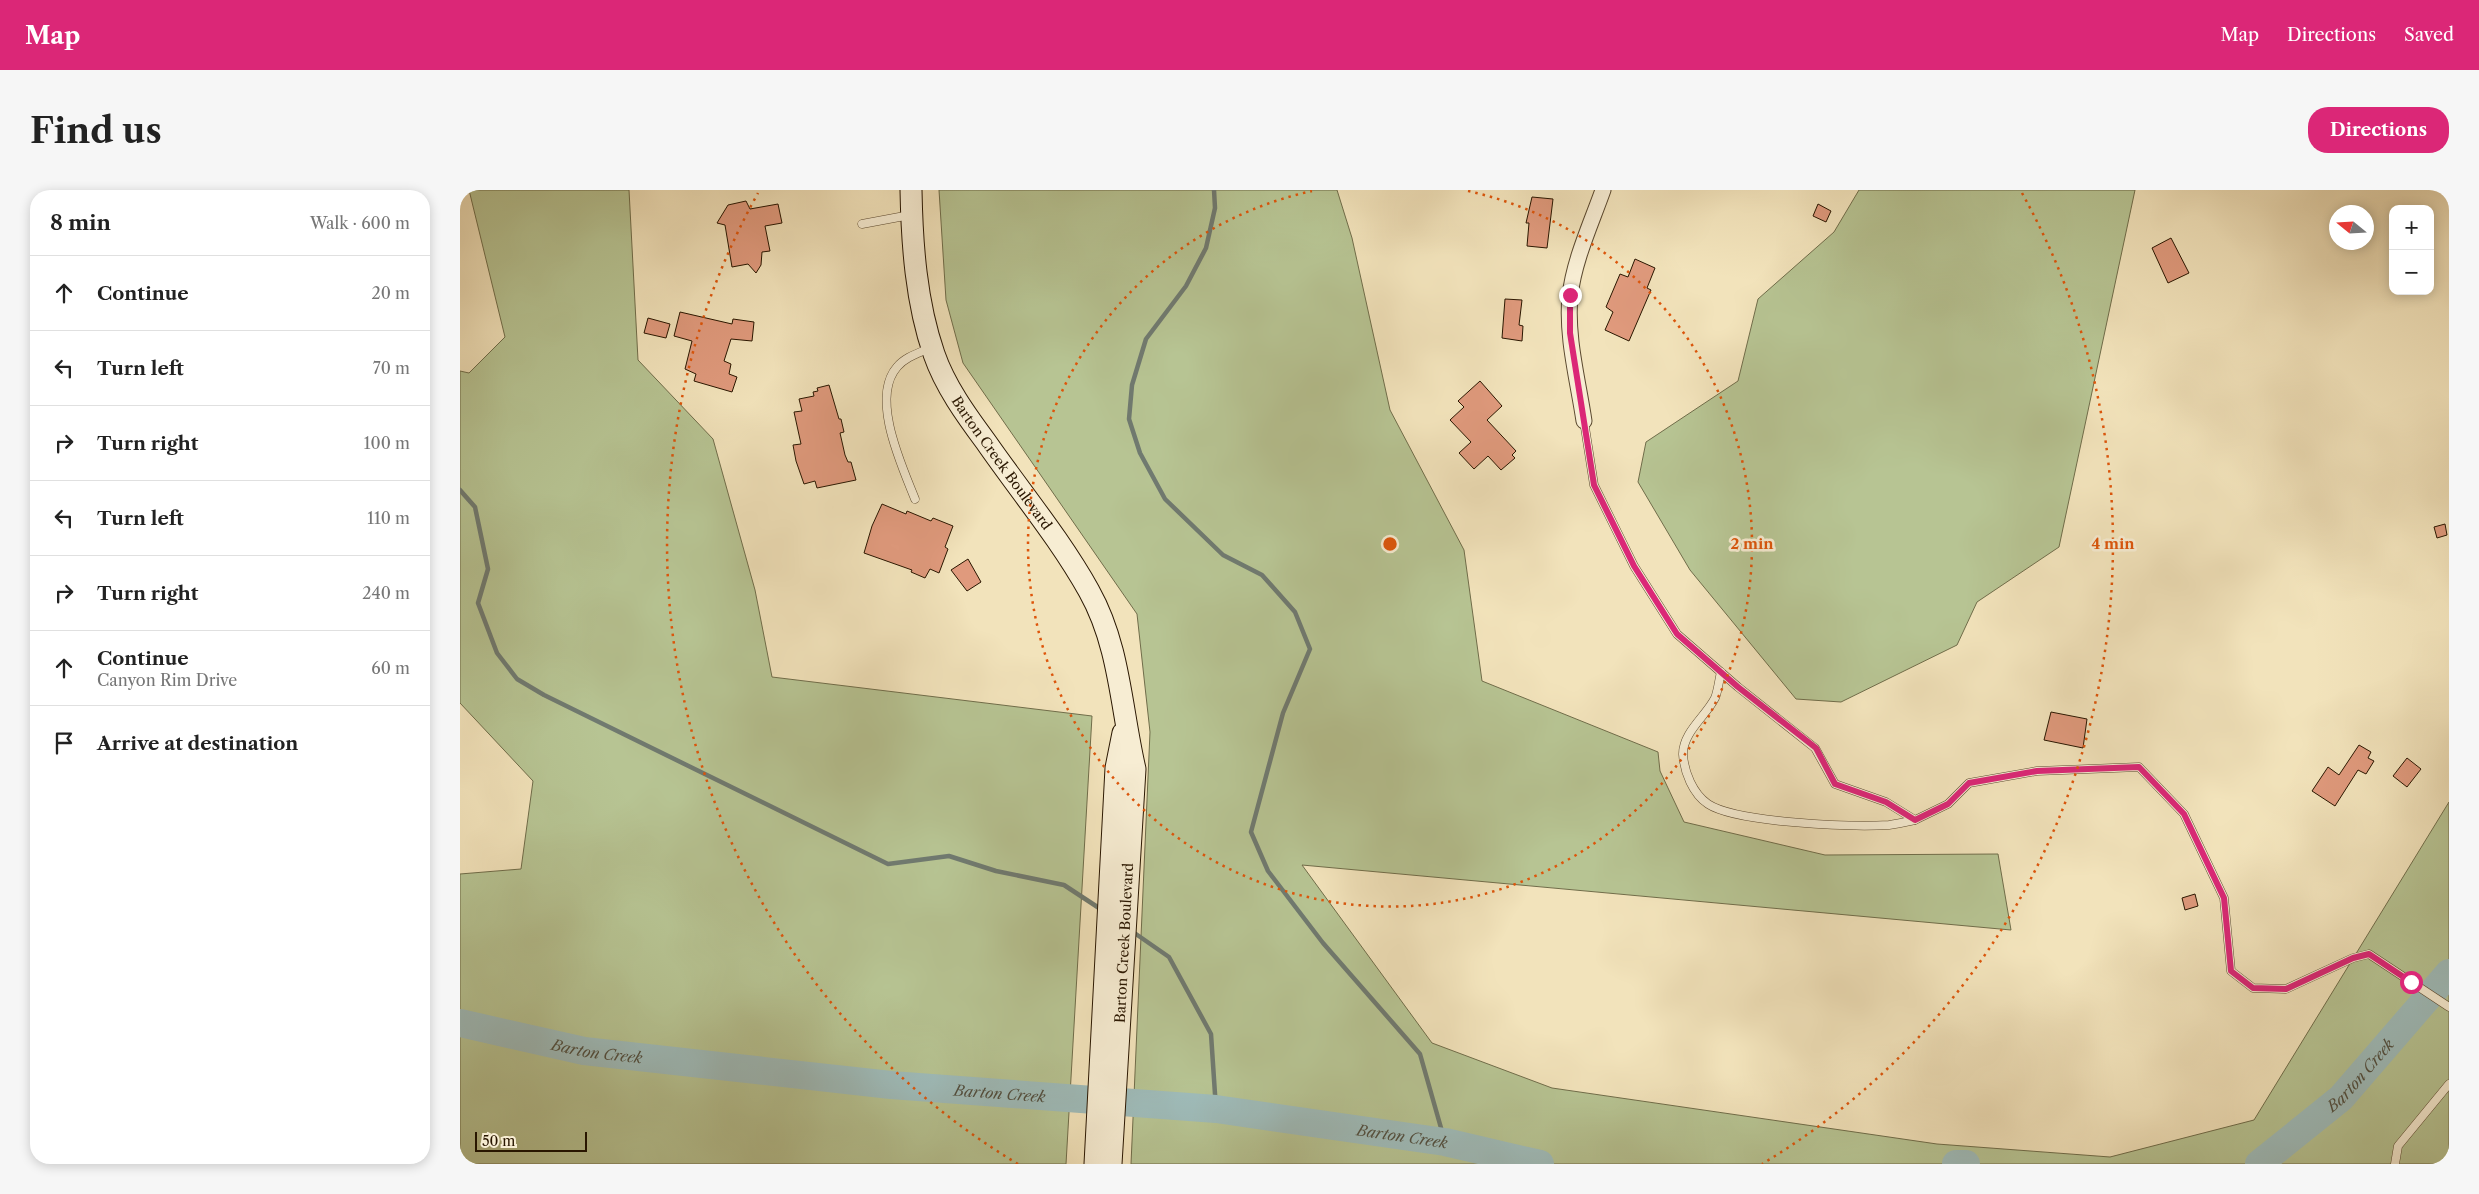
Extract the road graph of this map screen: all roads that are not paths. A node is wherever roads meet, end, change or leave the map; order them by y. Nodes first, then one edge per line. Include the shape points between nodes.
1 (911, 190) edge
2 (1603, 190) edge
3 (912, 215) junction
4 (862, 224) dead end
5 (932, 348) junction
6 (1584, 421) joint
7 (915, 499) dead end
8 (1721, 672) junction
9 (1126, 768) junction
10 (1915, 820) junction
11 (2449, 1007) edge
12 (2449, 1084) edge
13 (1096, 1164) edge
14 (1111, 1164) edge
15 (2395, 1164) edge

1 - 3 street, Barton Creek Boulevard
2 - 6 street via 1570,295 1570,333
3 - 4 lane
3 - 5 street, Barton Creek Boulevard via 919,290
5 - 7 lane via 906,359 889,381 886,413
5 - 9 street, Barton Creek Boulevard via 963,410 1090,592 1108,633 1117,666
6 - 8 lane via 1594,485 1634,566 1677,634
8 - 10 lane via 1816,748 1835,784 1886,802
8 - 10 lane via 1716,696 1687,739 1683,752 1694,790 1707,804 1727,813 1803,823 1889,825
9 - 13 street, Barton Creek Boulevard
9 - 14 street, Barton Creek Boulevard
10 - 11 lane via 1948,804 1969,783 2037,771 2139,767 2184,814 2224,898 2231,971 2253,988 2286,989 2353,958 2369,954
12 - 15 lane via 2398,1146

